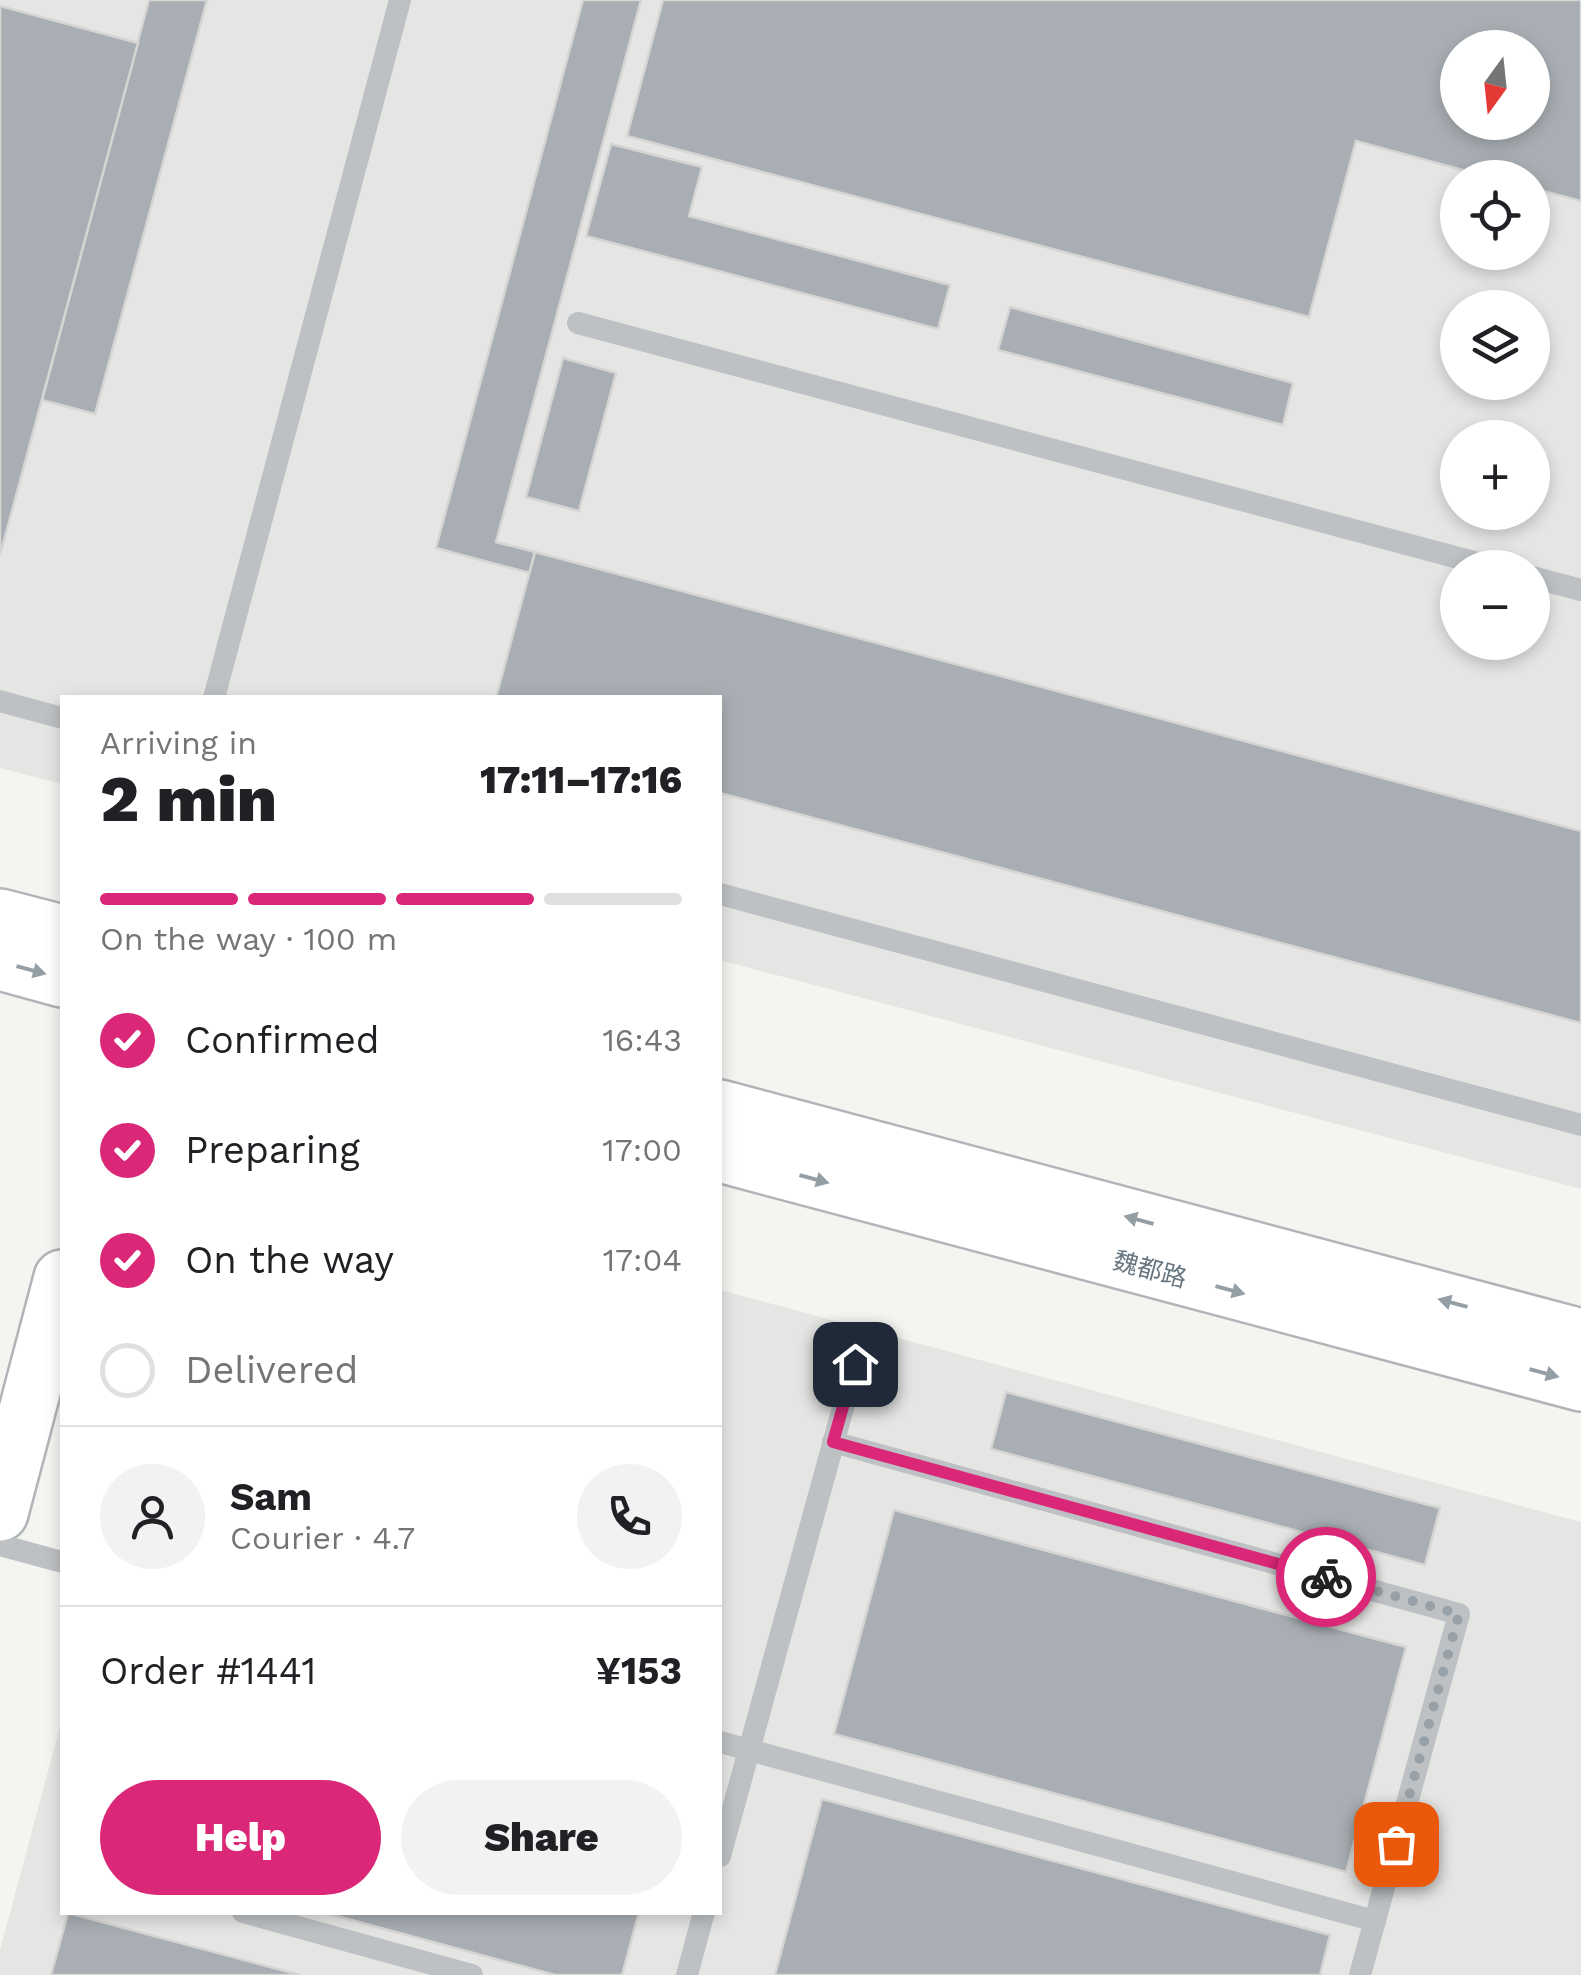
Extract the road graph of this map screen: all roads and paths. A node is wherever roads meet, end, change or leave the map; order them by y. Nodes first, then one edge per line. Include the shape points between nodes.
1 (400, 0) edge
2 (578, 323) dead end
3 (1440, 553) edge
4 (1550, 582) edge
5 (1581, 590) edge
6 (215, 695) edge
7 (0, 701) edge
8 (60, 717) edge
9 (722, 895) edge
10 (0, 916) edge
11 (60, 932) edge
12 (0, 962) edge
13 (60, 978) edge
14 (722, 1109) edge
15 (1581, 1125) edge
16 (722, 1155) edge
17 (60, 1286) edge
18 (1581, 1337) edge
19 (855, 1364) dead end
20 (1581, 1383) edge
21 (833, 1442) junction
22 (0, 1513) edge
23 (0, 1545) edge
24 (60, 1561) edge
25 (722, 1743) edge
26 (749, 1750) junction
27 (722, 1849) edge
28 (255, 1915) edge
29 (703, 1915) edge
30 (1375, 1921) junction
31 (472, 1975) edge
32 (687, 1975) edge
33 (1360, 1975) edge

1 - 6 lane
2 - 3 lane
4 - 5 lane
7 - 8 lane
9 - 15 lane
10 - 11 main road
12 -> 13 main road
18 -> 14 main road, 魏都路
16 -> 20 main road, 魏都路
17 - 22 main road
19 - 21 lane
21 - 26 lane
21 - 30 lane via 1459,1614
23 - 24 lane
25 - 26 lane
26 - 27 lane
26 - 30 lane
28 - 31 lane
29 - 32 lane
30 - 33 lane

